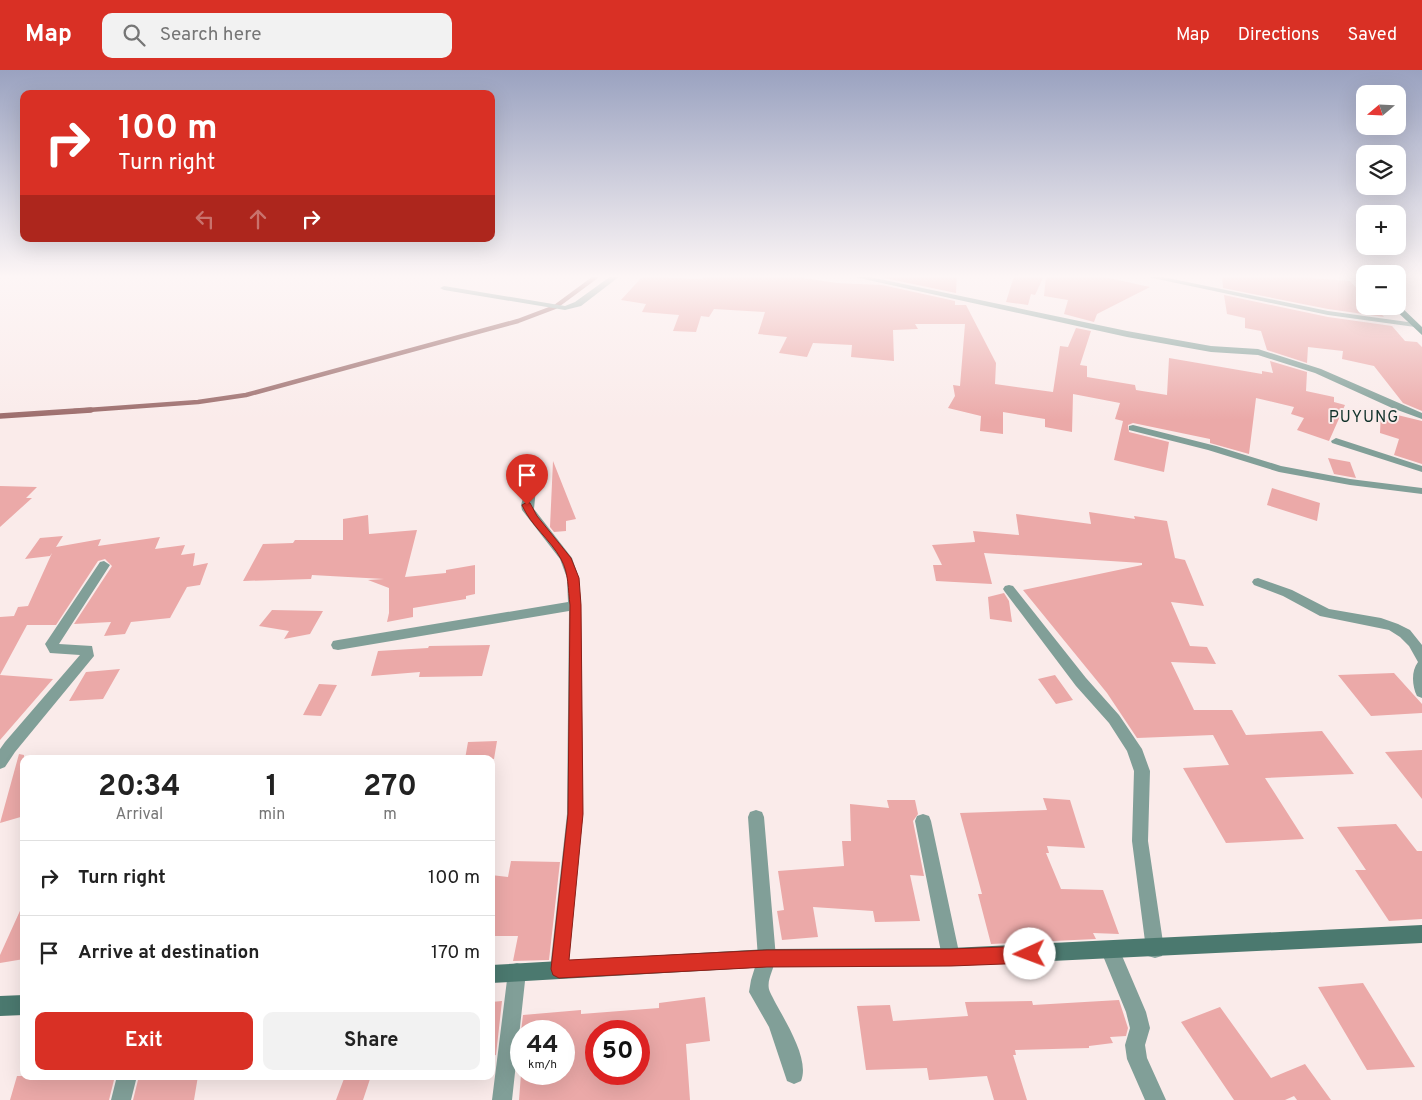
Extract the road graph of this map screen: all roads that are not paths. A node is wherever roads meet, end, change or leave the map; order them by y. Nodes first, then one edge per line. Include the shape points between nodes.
1 (1083, 324) edge
2 (1409, 324) edge
3 (1415, 325) joint
4 (1422, 332) edge
5 (1422, 416) edge
6 (1133, 428) dead end
7 (1336, 441) dead end
8 (1422, 469) edge
9 (531, 488) dead end
10 (1422, 491) edge
11 (104, 565) dead end
12 (1258, 582) dead end
13 (1009, 589) dead end
14 (575, 605) junction
15 (338, 645) dead end
16 (1422, 658) edge
17 (1422, 666) edge
18 (1422, 692) edge
19 (5, 746) edge
20 (0, 762) edge
21 (756, 817) dead end
22 (923, 821) dead end
23 (1422, 934) edge
24 (1155, 949) junction
25 (1110, 951) junction
26 (951, 957) junction
27 (767, 958) junction
28 (559, 969) junction
29 (517, 972) junction
30 (495, 974) edge
31 (20, 1005) edge
32 (0, 1006) edge
33 (794, 1074) dead end
34 (126, 1080) edge
35 (121, 1100) edge
36 (502, 1100) edge
37 (1156, 1100) edge

1 - 5 street via 1211,349 1274,356 1318,371
2 - 3 street
3 - 4 main road
6 - 10 street via 1280,469
7 - 8 street
9 - 14 street via 528,510 566,558 573,578
11 - 19 street via 52,644 55,649 87,650 87,656
12 - 16 street via 1328,614 1387,624 1408,636
13 - 24 street via 1134,749 1142,771 1140,841
14 - 15 street
14 - 28 street via 575,814
17 - 18 street
19 - 20 street
21 - 27 street
22 - 26 street
23 - 24 main road
24 - 25 main road
25 - 26 main road
25 - 37 street via 1136,1012 1140,1028 1135,1045 1137,1059
26 - 27 main road
27 - 28 main road
27 - 33 street via 759,992 776,1021
28 - 29 main road
29 - 30 main road
29 - 36 street
31 - 32 main road
34 - 35 street

